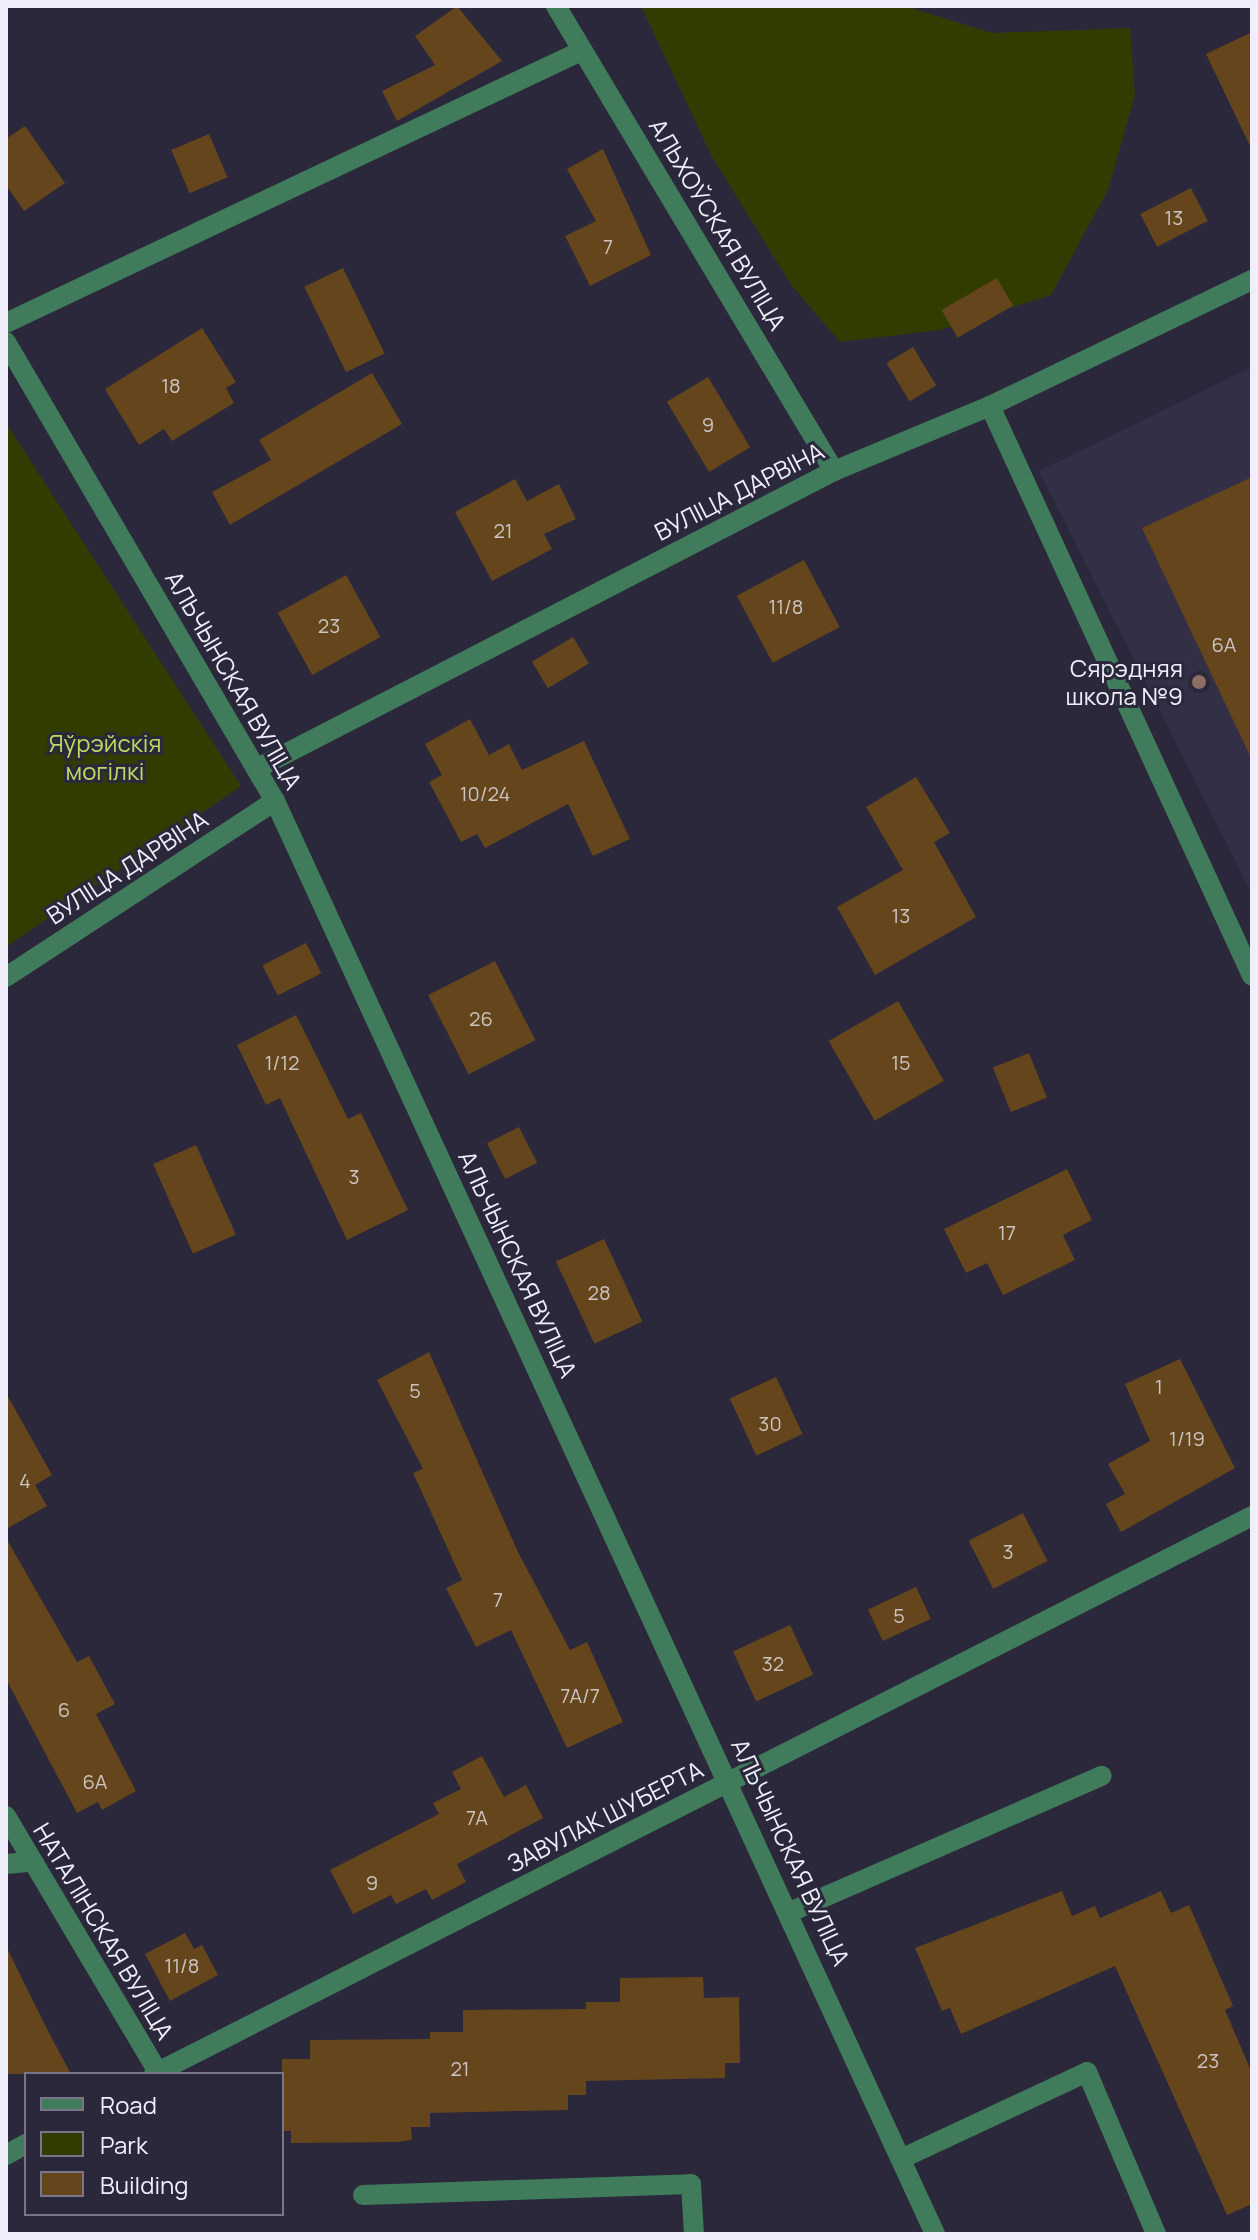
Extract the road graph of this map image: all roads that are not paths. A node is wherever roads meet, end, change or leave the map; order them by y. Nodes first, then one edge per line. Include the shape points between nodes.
1 (556, 6) edge
2 (579, 52) junction
3 (1252, 280) edge
4 (6, 323) edge
5 (6, 342) edge
6 (990, 406) junction
7 (834, 471) junction
8 (258, 768) junction
9 (275, 801) junction
10 (1252, 976) edge
11 (6, 977) edge
12 (1252, 1516) edge
13 (1102, 1776) dead end
14 (729, 1782) junction
15 (6, 1816) edge
16 (28, 1862) junction
17 (6, 1864) edge
18 (790, 1912) junction
19 (155, 2072) edge
20 (158, 2072) edge
21 (24, 2145) edge
22 (6, 2155) edge
23 (905, 2157) junction
24 (363, 2195) dead end
25 (694, 2234) edge
26 (935, 2234) edge
27 (1156, 2234) edge

1 - 2 street, АЛЬХОЎСКАЯ ВУЛІЦА
2 - 4 street
2 - 7 street, АЛЬХОЎСКАЯ ВУЛІЦА via 684,210
3 - 6 street, ВУЛІЦА ДАРВІНА
5 - 8 street, АЛЬЧЫНСКАЯ ВУЛІЦА
6 - 7 street, ВУЛІЦА ДАРВІНА
6 - 10 street
7 - 8 street, ВУЛІЦА ДАРВІНА
8 - 9 street, АЛЬЧЫНСКАЯ ВУЛІЦА
9 - 11 street, ВУЛІЦА ДАРВІНА
9 - 14 street, АЛЬЧЫНСКАЯ ВУЛІЦА
12 - 14 street, ЗАВУЛАК ШУБЕРТА
13 - 18 street
14 - 18 street, АЛЬЧЫНСКАЯ ВУЛІЦА
14 - 20 street, ЗАВУЛАК ШУБЕРТА
15 - 16 street, НАТАЛІНСКАЯ ВУЛІЦА
16 - 17 street
16 - 19 street, НАТАЛІНСКАЯ ВУЛІЦА
18 - 23 street, АЛЬЧЫНСКАЯ ВУЛІЦА
21 - 22 street
23 - 26 street, АЛЬЧЫНСКАЯ ВУЛІЦА
23 - 27 street via 1087,2072
24 - 25 street via 691,2184

